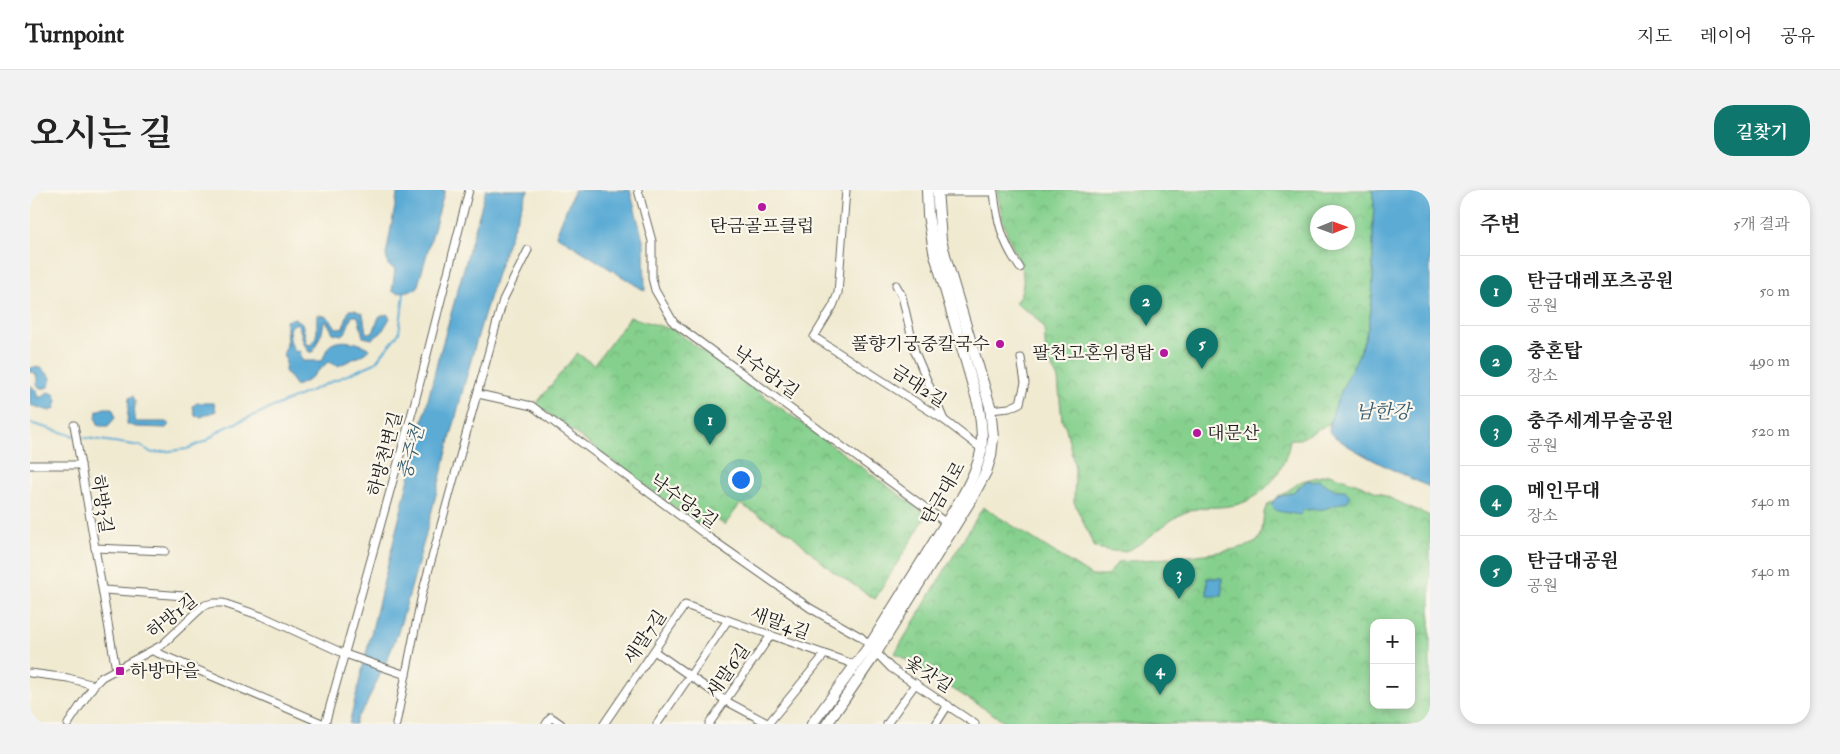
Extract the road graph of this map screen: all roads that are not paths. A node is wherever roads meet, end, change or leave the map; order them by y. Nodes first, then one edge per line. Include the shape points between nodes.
1 (469, 190) edge
2 (638, 190) edge
3 (846, 190) edge
4 (933, 191) edge
5 (528, 250) dead end
6 (1020, 268) dead end
7 (896, 285) dead end
8 (1021, 358) dead end
9 (478, 394) junction
10 (990, 410) junction
11 (944, 420) junction
12 (74, 425) dead end
13 (983, 450) junction
14 (30, 465) edge
15 (81, 465) junction
16 (950, 525) junction
17 (95, 548) junction
18 (165, 551) dead end
19 (104, 590) junction
20 (184, 596) dead end
21 (728, 620) junction
22 (771, 635) junction
23 (873, 649) junction
24 (153, 651) junction
25 (654, 651) junction
26 (345, 654) junction
27 (825, 654) junction
28 (856, 665) junction
29 (116, 670) junction
30 (30, 673) edge
31 (406, 675) junction
32 (689, 675) junction
33 (916, 683) junction
34 (94, 685) junction
35 (726, 701) junction
36 (948, 705) junction
37 (68, 724) edge
38 (324, 724) edge
39 (396, 724) edge
40 (546, 724) edge
41 (561, 724) edge
42 (604, 724) edge
43 (657, 724) edge
44 (709, 724) edge
45 (768, 724) edge
46 (812, 724) edge
47 (827, 724) edge
48 (887, 724) edge
49 (936, 724) edge
50 (975, 724) edge

1 - 26 street, 하방천변길
2 - 16 street, 낙수당1길 via 652,241 655,290 674,323
3 - 11 street, 금대2길 via 838,293 814,337
4 - 6 street via 994,192 1002,237
4 - 10 main road, 탄금대로 via 941,240
4 - 13 main road, 탄금대로 via 930,235 978,403
5 - 9 street via 503,300
7 - 11 street via 902,296 916,352
8 - 10 street via 1025,383 1020,403 1010,408
9 - 23 street, 낙수당2길 via 532,406 710,538 810,608 861,637
9 - 31 street via 422,594
10 - 16 main road, 탄금대로 via 993,438 990,463 978,488
11 - 13 street, 금대2길
12 - 15 street, 하방3길
13 - 16 main road, 탄금대로
14 - 15 street, 하방3길
15 - 17 street, 하방3길
16 - 23 main road, 탄금대로
17 - 18 street, 하방3길
17 - 19 street, 하방3길
19 - 20 street
19 - 29 street, 하방3길
21 - 22 street, 새말4길
21 - 25 street, 새말7길 via 685,605
21 - 32 street, 새말4길
22 - 27 street, 새말4길
22 - 35 street, 새말6길
23 - 28 main road, 탄금대로
23 - 33 street, 옻갓길 via 891,668
23 - 47 main road, 탄금대로
24 - 26 street, 하방1길 via 205,605 223,603
24 - 29 street, 하방1길
24 - 38 street
25 - 32 street
25 - 42 street, 새말7길
26 - 31 street, 하방1길
26 - 38 street, 하방천변길
27 - 28 street, 새말4길
27 - 45 street
28 - 46 main road, 탄금대로
29 - 34 street, 하방1길
30 - 34 street
31 - 39 street
32 - 35 street
32 - 43 street, 새말4길
33 - 36 street, 옻갓길
33 - 48 street
34 - 37 street, 하방1길
35 - 44 street, 새말6길
35 - 45 street
36 - 49 street
36 - 50 street, 옻갓길
40 - 41 street via 551,717

